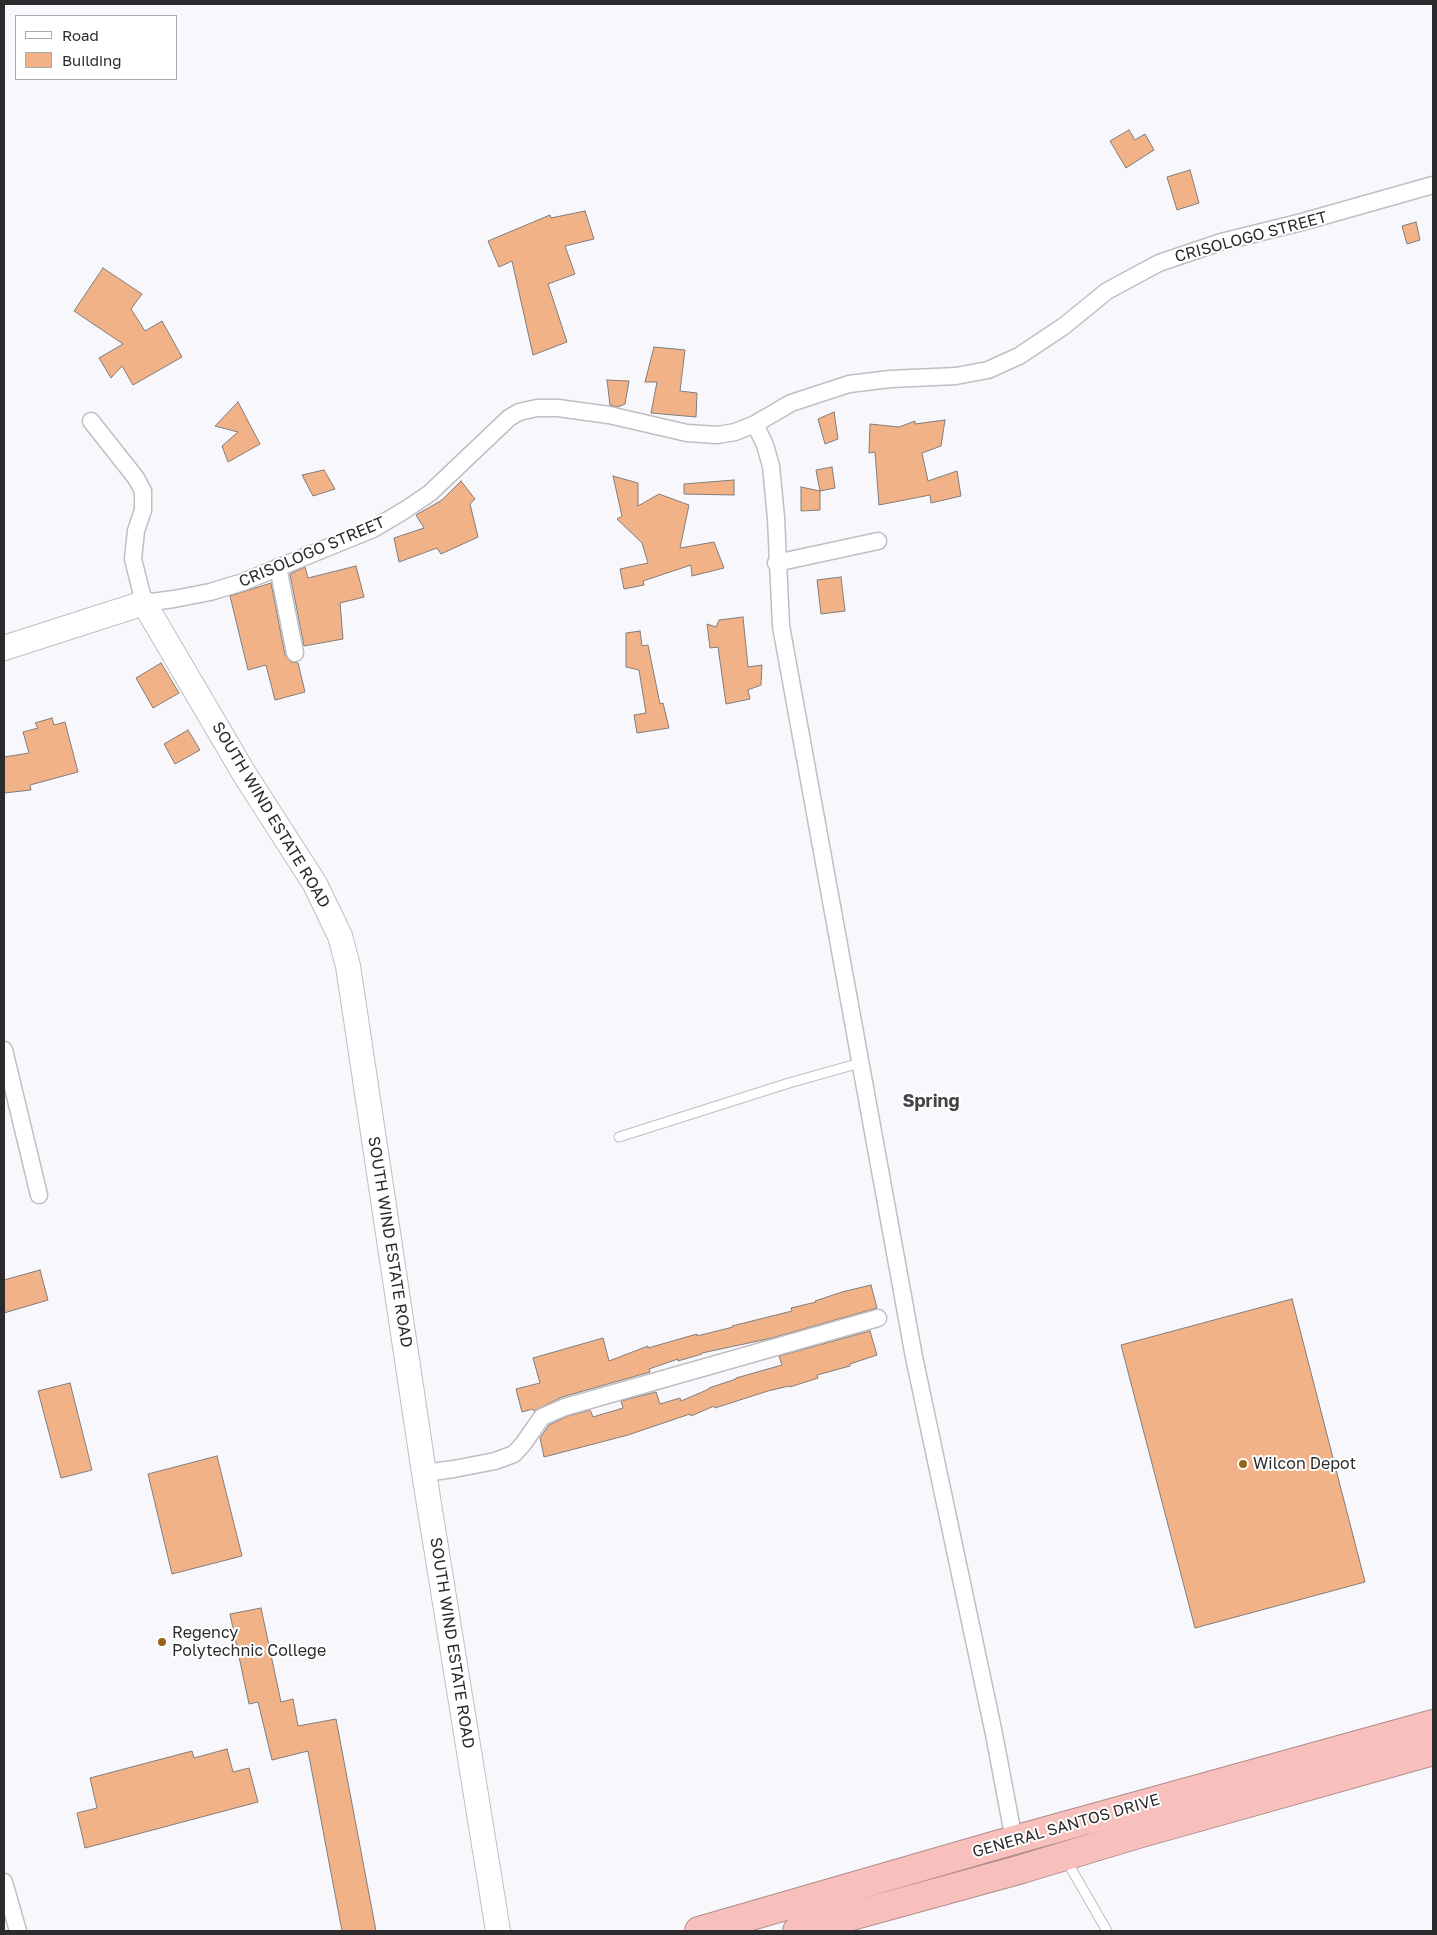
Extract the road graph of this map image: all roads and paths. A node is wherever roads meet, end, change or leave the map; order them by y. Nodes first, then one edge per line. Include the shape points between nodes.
1 (1433, 185) edge
2 (91, 421) dead end
3 (755, 424) junction
4 (878, 541) dead end
5 (776, 563) junction
6 (278, 567) junction
7 (144, 603) junction
8 (4, 648) edge
9 (296, 653) dead end
10 (4, 1050) edge
11 (860, 1063) junction
12 (619, 1137) dead end
13 (38, 1195) dead end
14 (878, 1318) dead end
15 (424, 1473) junction
16 (1433, 1724) edge
17 (1433, 1751) edge
18 (1014, 1840) junction
19 (1063, 1856) junction
20 (4, 1882) edge
21 (18, 1931) edge
22 (498, 1931) edge
23 (699, 1931) edge
24 (797, 1931) edge
25 (1107, 1931) edge

1 - 3 street, CRISOLOGO STREET via 1221,242 1159,263 1107,291 1020,356 988,370 956,376 849,384 791,403
2 - 7 street via 143,491 144,510 136,531 133,558
3 - 5 street via 771,466
3 - 6 street, CRISOLOGO STREET via 735,432 704,435 558,408 519,412 430,493 405,510 373,528
4 - 5 street
5 - 11 street via 781,626
6 - 7 street, CRISOLOGO STREET via 210,592
6 - 9 street
7 - 8 street, CRISOLOGO STREET
7 - 15 street, SOUTH WIND ESTATE ROAD via 245,775 315,884 340,936 348,966
10 - 13 street
11 - 12 lane
11 - 18 street via 914,1357
14 - 15 street via 565,1407 542,1416 514,1454 495,1461
15 - 22 street, SOUTH WIND ESTATE ROAD
16 - 18 highway, GENERAL SANTOS DRIVE
17 - 19 highway, GENERAL SANTOS DRIVE
18 - 23 highway, GENERAL SANTOS DRIVE
19 - 24 highway, GENERAL SANTOS DRIVE
19 - 25 lane
20 - 21 street

